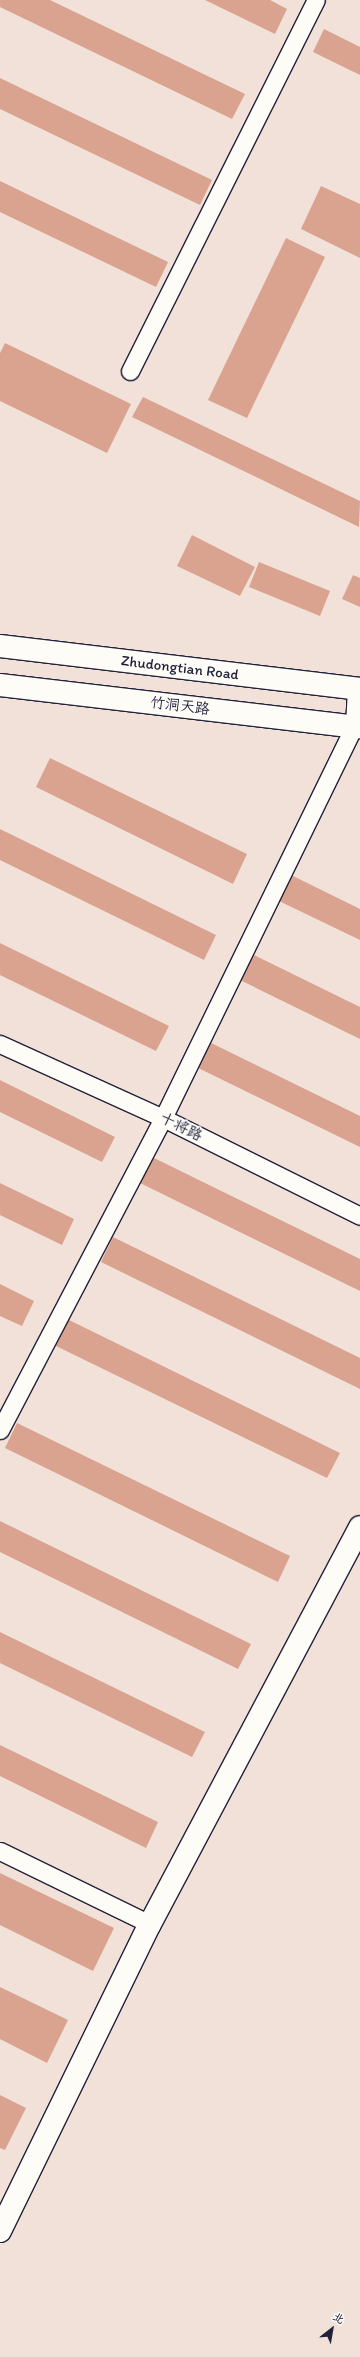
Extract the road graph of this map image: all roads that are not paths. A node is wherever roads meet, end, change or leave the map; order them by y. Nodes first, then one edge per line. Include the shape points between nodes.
1 (316, 0) edge
2 (130, 371) dead end
3 (1, 649) edge
4 (0, 685) edge
5 (358, 689) edge
6 (357, 727) edge
7 (0, 1044) edge
8 (163, 1118) junction
9 (360, 1216) edge
10 (0, 1430) edge
11 (360, 1527) edge
12 (0, 1851) edge
13 (150, 1924) junction
14 (0, 2231) edge

1 - 2 lane
3 - 5 street, Zhudongtian Road
4 - 6 street, 竹洞天路
5 - 6 lane
6 - 8 lane
7 - 8 lane, 十将路
8 - 9 lane, 十将路
8 - 10 lane
11 - 13 street
12 - 13 lane
13 - 14 street

